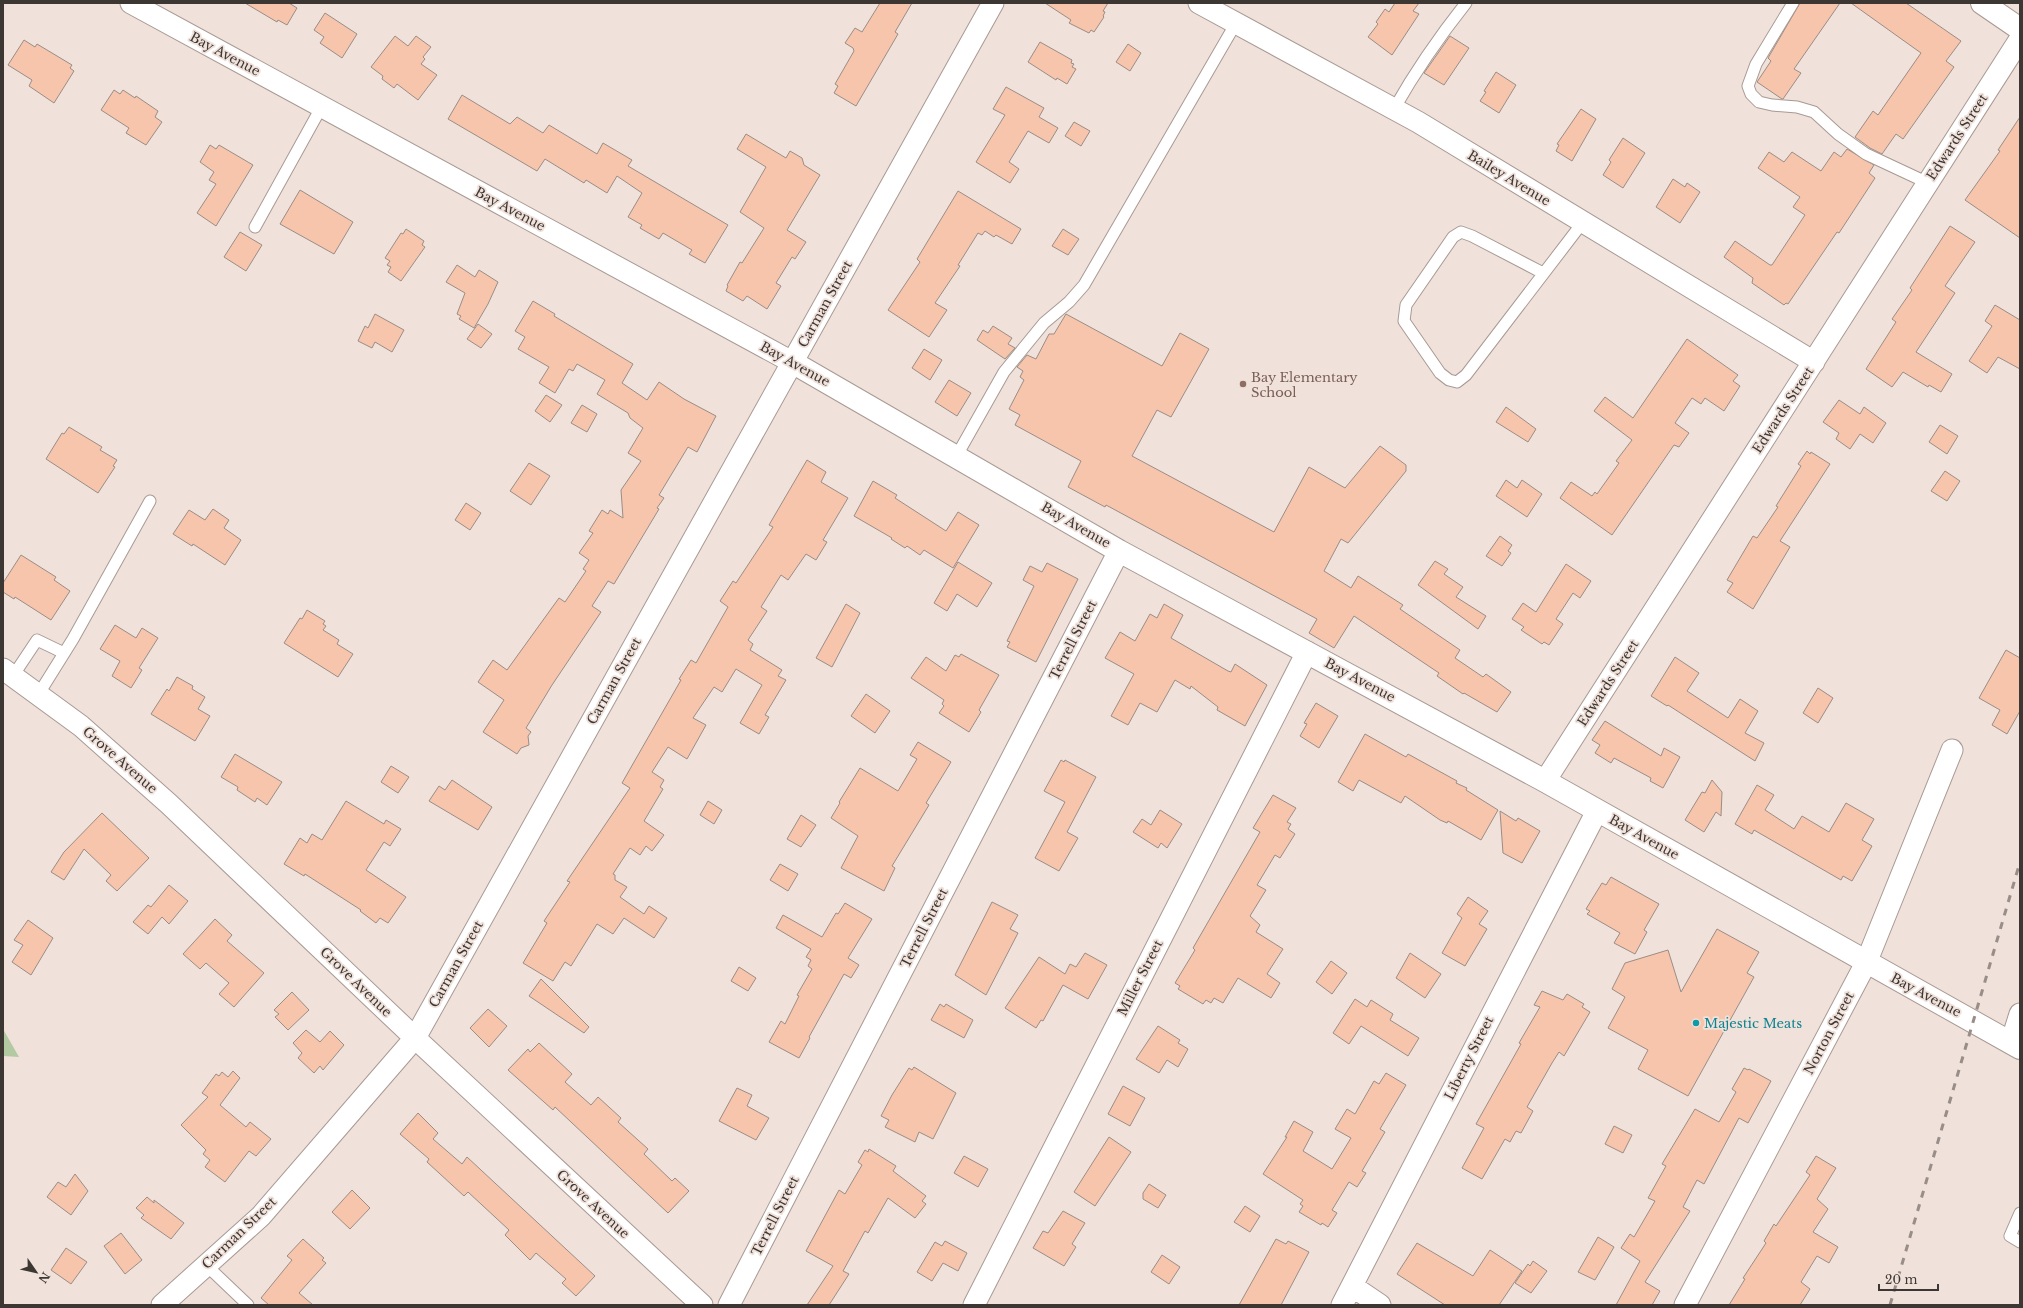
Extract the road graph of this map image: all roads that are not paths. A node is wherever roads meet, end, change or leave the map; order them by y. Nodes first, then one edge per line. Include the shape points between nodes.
1 (131, 3) edge
2 (993, 3) edge
3 (1199, 3) edge
4 (1466, 3) edge
5 (1793, 3) edge
6 (1988, 5) edge
7 (1236, 23) junction
8 (2020, 30) edge
9 (2020, 40) edge
10 (322, 106) junction
11 (1394, 109) junction
12 (1928, 183) junction
13 (1583, 222) junction
14 (255, 227) dead end
15 (1543, 273) junction
16 (792, 362) junction
17 (1814, 362) junction
18 (956, 457) junction
19 (150, 501) dead end
20 (1119, 551) junction
21 (1307, 652) junction
22 (64, 653) junction
23 (8, 672) edge
24 (38, 695) junction
25 (1952, 750) dead end
26 (1545, 781) junction
27 (1597, 811) junction
28 (1866, 963) junction
29 (2020, 1014) edge
30 (415, 1038) junction
31 (2016, 1046) edge
32 (2020, 1213) edge
33 (2020, 1242) edge
34 (206, 1265) junction
35 (1352, 1286) junction
36 (162, 1305) edge
37 (248, 1305) edge
38 (702, 1305) edge
39 (729, 1305) edge
40 (974, 1305) edge
41 (1342, 1305) edge
42 (1380, 1305) edge
43 (1685, 1305) edge

1 - 10 street, Bay Avenue
2 - 16 street, Carman Street
3 - 7 street, Bailey Avenue
4 - 11 lane via 1414,74
5 - 12 lane via 1756,64 1748,86 1751,94 1759,102 1814,112 1838,134 1866,154
6 - 8 street
7 - 11 street, Bailey Avenue
7 - 18 lane via 1084,285 1044,323 1004,372
9 - 12 street, Edwards Street
10 - 14 lane
10 - 16 street, Bay Avenue
11 - 13 street, Bailey Avenue
12 - 17 street, Edwards Street
13 - 15 lane
13 - 17 street, Bailey Avenue
15 - 15 lane via 1461,232 1453,237 1406,305 1404,321 1440,373 1457,382 1466,375
16 - 18 street, Bay Avenue
16 - 30 street, Carman Street
17 - 26 street, Edwards Street
18 - 20 street, Bay Avenue
19 - 22 lane
20 - 21 street, Bay Avenue
20 - 39 street, Terrell Street
21 - 26 street, Bay Avenue
21 - 40 street, Miller Street
22 - 23 lane via 37,640
22 - 24 lane
23 - 24 street, Grove Avenue
24 - 30 street, Grove Avenue via 81,726 169,804
25 - 28 street, Norton Street
26 - 27 street, Bay Avenue
27 - 28 street, Bay Avenue
27 - 35 street, Liberty Street
28 - 31 street, Bay Avenue
28 - 43 street, Norton Street
29 - 31 street
30 - 34 street, Carman Street via 261,1216
30 - 38 street, Grove Avenue
32 - 33 lane via 2010,1236
34 - 36 street, Carman Street
34 - 37 lane
35 - 41 street, Liberty Street
35 - 42 street

